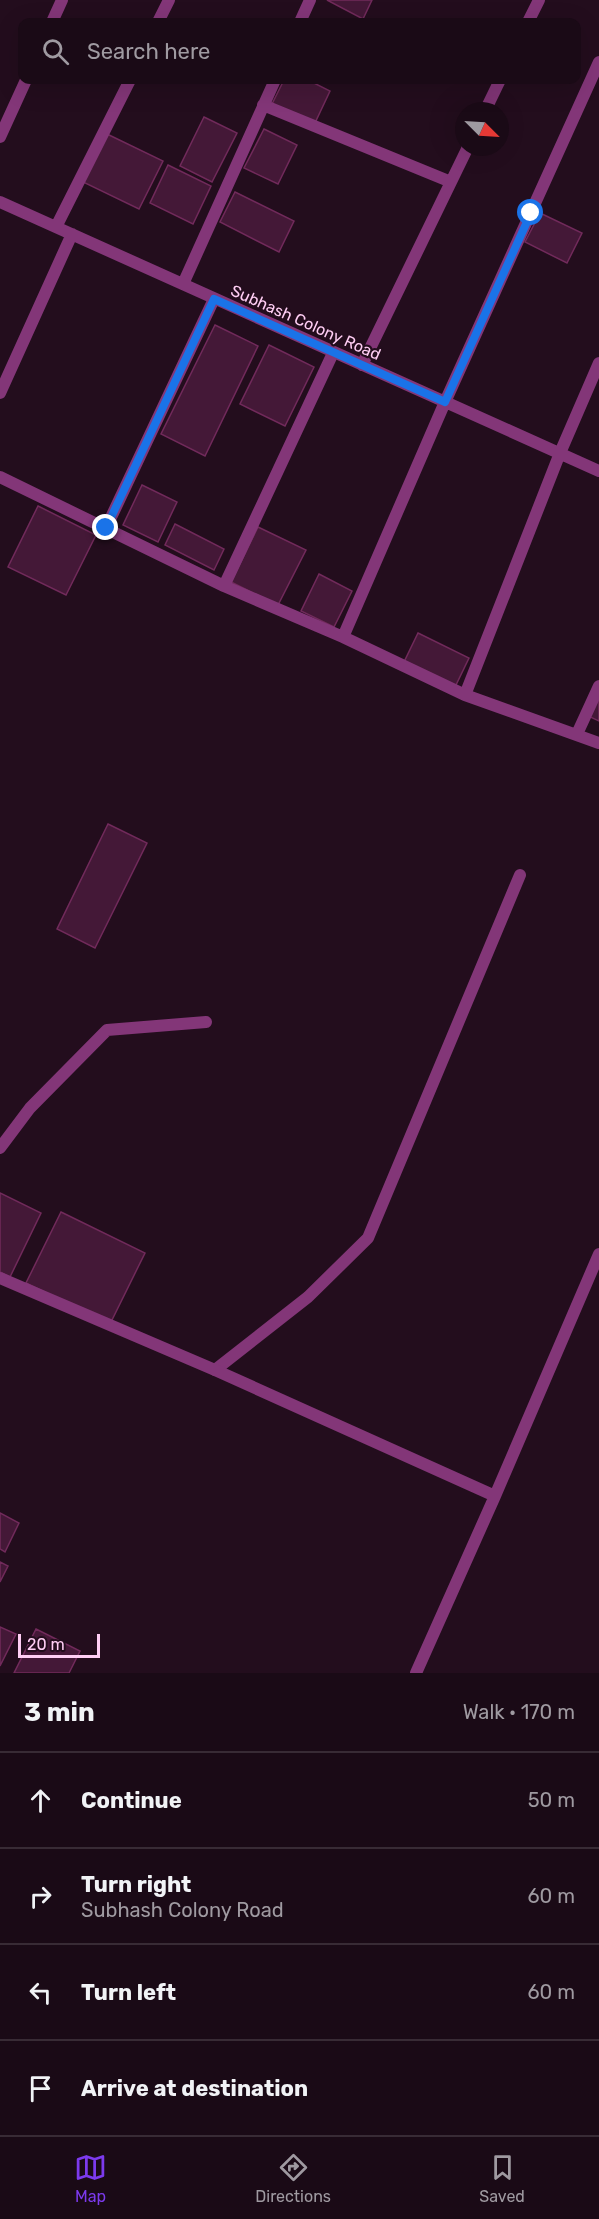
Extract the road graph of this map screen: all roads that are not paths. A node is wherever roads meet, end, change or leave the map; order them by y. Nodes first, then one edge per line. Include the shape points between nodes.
1 (62, 0) edge
2 (170, 0) edge
3 (310, 0) edge
4 (539, 0) edge
5 (54, 18) edge
6 (160, 18) edge
7 (302, 18) edge
8 (530, 18) edge
9 (599, 62) edge
10 (24, 84) edge
11 (128, 84) edge
12 (273, 84) edge
13 (498, 84) edge
14 (489, 102) edge
15 (263, 105) junction
16 (0, 137) edge
17 (464, 156) edge
18 (451, 182) junction
19 (0, 202) edge
20 (56, 227) junction
21 (72, 234) junction
22 (183, 285) junction
23 (214, 299) junction
24 (333, 352) junction
25 (599, 363) edge
26 (362, 365) junction
27 (0, 393) edge
28 (445, 402) junction
29 (560, 453) junction
30 (599, 471) edge
31 (0, 477) edge
32 (106, 528) junction
33 (224, 586) junction
34 (343, 638) junction
35 (599, 686) edge
36 (465, 695) junction
37 (577, 734) junction
38 (599, 743) edge
39 (520, 875) dead end
40 (206, 1022) dead end
41 (0, 1148) edge
42 (599, 1254) edge
43 (0, 1278) edge
44 (215, 1370) junction
45 (495, 1496) junction
46 (416, 1673) edge

1 - 5 street
2 - 6 street
3 - 7 street
4 - 8 street
9 - 28 street
10 - 16 street
11 - 20 street
12 - 15 street
13 - 14 street
15 - 18 street
15 - 22 street
17 - 18 street
18 - 26 street
19 - 20 street, Subhash Colony Road
20 - 21 street, Subhash Colony Road
21 - 22 street, Subhash Colony Road
21 - 27 street
22 - 23 street, Subhash Colony Road
23 - 24 street, Subhash Colony Road
23 - 32 street
24 - 26 street, Subhash Colony Road
24 - 33 street
25 - 29 street
26 - 28 street, Subhash Colony Road
28 - 29 street, Subhash Colony Road
28 - 34 street
29 - 30 street, Subhash Colony Road
29 - 36 street
31 - 32 street
32 - 33 street
33 - 34 street
34 - 36 street
35 - 37 street
36 - 37 street
37 - 38 street
39 - 44 street via 368,1238 308,1297
40 - 41 street via 107,1030 30,1108
42 - 45 street
43 - 44 street
44 - 45 street
45 - 46 street

